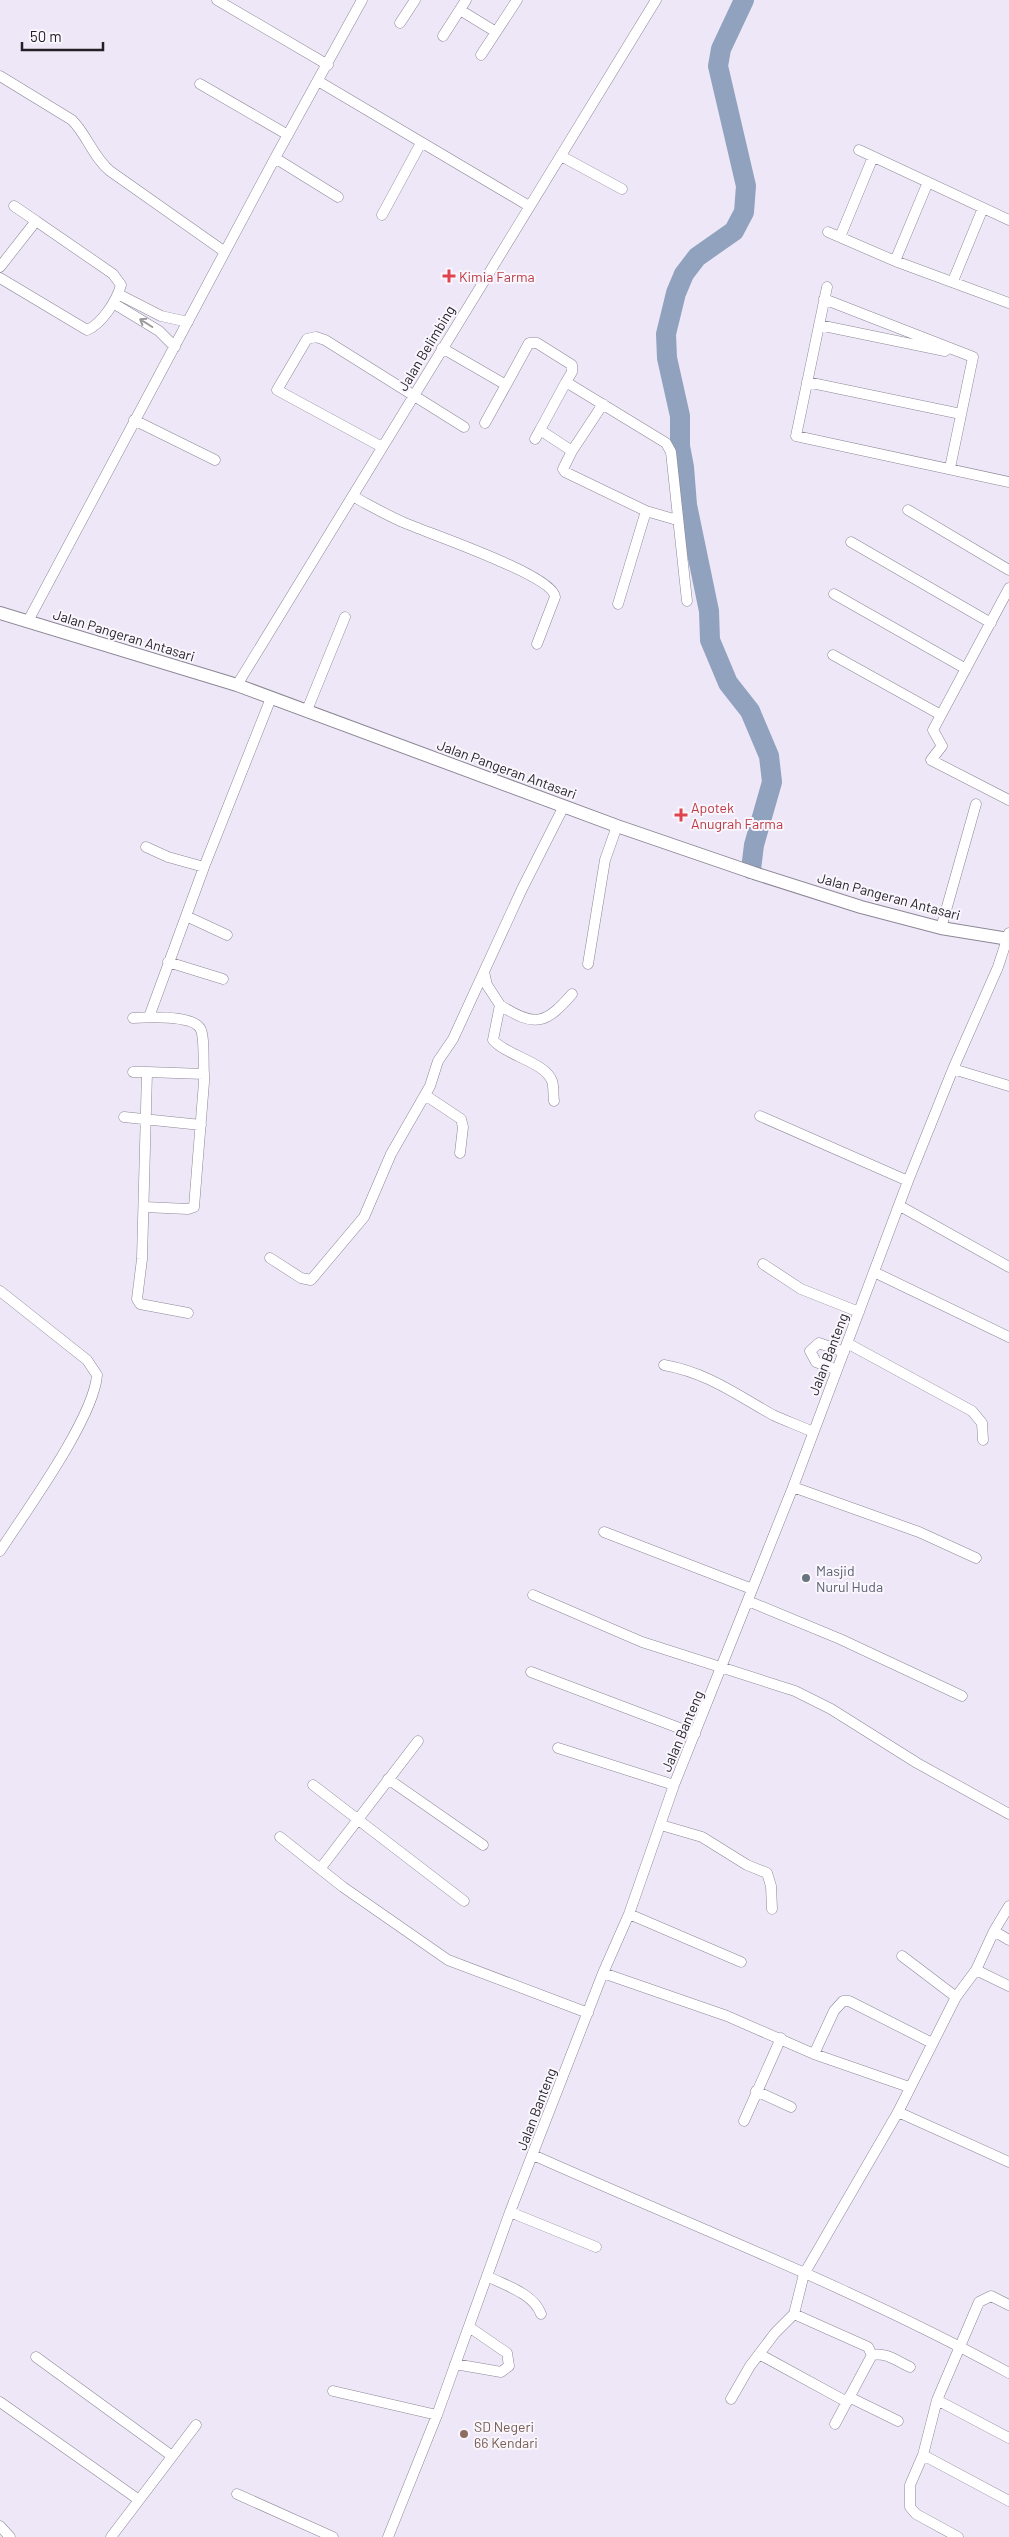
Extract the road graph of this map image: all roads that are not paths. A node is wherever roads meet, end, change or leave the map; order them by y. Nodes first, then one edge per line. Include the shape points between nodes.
1 (217, 0) edge
2 (362, 0) edge
3 (415, 0) edge
4 (466, 0) edge
5 (517, 0) edge
6 (656, 0) edge
7 (460, 10) junction
8 (400, 24) dead end
9 (496, 32) junction
10 (443, 36) dead end
11 (481, 55) dead end
12 (328, 65) junction
13 (0, 76) edge
14 (318, 82) junction
15 (200, 84) dead end
16 (288, 135) junction
17 (421, 143) junction
18 (859, 150) dead end
19 (561, 156) junction
20 (873, 157) junction
21 (275, 158) junction
22 (928, 182) junction
23 (622, 189) dead end
24 (338, 197) dead end
25 (14, 206) dead end
26 (529, 206) junction
27 (983, 208) junction
28 (382, 215) dead end
29 (1009, 220) edge
30 (36, 221) junction
31 (828, 232) dead end
32 (840, 237) junction
33 (225, 252) junction
34 (895, 260) junction
35 (0, 267) edge
36 (0, 278) edge
37 (952, 281) junction
38 (827, 287) dead end
39 (116, 298) junction
40 (824, 299) junction
41 (1009, 303) edge
42 (188, 322) junction
43 (819, 325) junction
44 (175, 347) junction
45 (442, 348) junction
46 (972, 357) junction
47 (566, 382) junction
48 (807, 382) junction
49 (506, 385) junction
50 (413, 396) junction
51 (603, 404) junction
52 (961, 414) junction
53 (134, 420) junction
54 (485, 424) dead end
55 (464, 427) dead end
56 (540, 430) junction
57 (535, 440) dead end
58 (382, 447) junction
59 (572, 451) junction
60 (215, 460) dead end
61 (950, 468) junction
62 (1009, 482) edge
63 (354, 497) junction
64 (908, 510) dead end
65 (646, 511) junction
66 (677, 520) junction
67 (851, 542) dead end
68 (1009, 570) edge
69 (1009, 588) edge
70 (834, 594) dead end
71 (687, 601) dead end
72 (618, 604) dead end
73 (0, 613) edge
74 (345, 617) dead end
75 (28, 621) junction
76 (991, 623) junction
77 (537, 644) dead end
78 (833, 655) dead end
79 (966, 669) junction
80 (237, 685) junction
81 (271, 698) junction
82 (306, 710) junction
83 (941, 715) junction
84 (1009, 800) edge
85 (976, 804) dead end
86 (564, 806) junction
87 (617, 826) junction
88 (146, 847) dead end
89 (204, 867) junction
90 (186, 916) junction
91 (941, 928) junction
92 (227, 935) dead end
93 (1008, 937) edge
94 (168, 962) junction
95 (588, 964) dead end
96 (484, 972) junction
97 (223, 979) dead end
98 (572, 994) dead end
99 (500, 1006) junction
100 (149, 1017) junction
101 (133, 1018) dead end
102 (953, 1068) junction
103 (133, 1072) dead end
104 (147, 1072) junction
105 (204, 1074) junction
106 (1009, 1086) edge
107 (425, 1094) junction
108 (554, 1101) dead end
109 (760, 1116) dead end
110 (124, 1117) dead end
111 (147, 1119) junction
112 (201, 1125) junction
113 (460, 1153) dead end
114 (908, 1181) junction
115 (144, 1206) junction
116 (900, 1206) junction
117 (270, 1258) dead end
118 (763, 1264) dead end
119 (1009, 1267) edge
120 (874, 1272) junction
121 (0, 1291) edge
122 (859, 1312) junction
123 (188, 1313) dead end
124 (1009, 1337) edge
125 (845, 1347) junction
126 (664, 1365) dead end
127 (837, 1370) junction
128 (812, 1432) junction
129 (983, 1440) dead end
130 (793, 1487) junction
131 (604, 1532) dead end
132 (0, 1551) edge
133 (976, 1558) dead end
134 (752, 1590) junction
135 (533, 1594) dead end
136 (748, 1601) junction
137 (723, 1668) junction
138 (531, 1672) dead end
139 (962, 1696) dead end
140 (695, 1734) junction
141 (418, 1741) dead end
142 (558, 1748) dead end
143 (388, 1779) junction
144 (313, 1785) dead end
145 (674, 1785) junction
146 (1009, 1814) edge
147 (358, 1820) junction
148 (661, 1825) junction
149 (280, 1837) dead end
150 (483, 1845) dead end
151 (320, 1869) junction
152 (464, 1901) dead end
153 (1009, 1906) edge
154 (772, 1909) dead end
155 (629, 1914) junction
156 (994, 1931) junction
157 (1009, 1940) edge
158 (902, 1956) dead end
159 (741, 1962) dead end
160 (976, 1970) junction
161 (603, 1973) junction
162 (1009, 1986) edge
163 (956, 1997) junction
164 (588, 2013) junction
165 (781, 2038) junction
166 (932, 2043) junction
167 (814, 2054) junction
168 (909, 2087) junction
169 (756, 2091) junction
170 (791, 2107) dead end
171 (898, 2112) junction
172 (744, 2121) dead end
173 (533, 2155) junction
174 (1009, 2162) edge
175 (510, 2212) junction
176 (596, 2247) dead end
177 (804, 2274) junction
178 (487, 2276) junction
179 (1009, 2305) edge
180 (541, 2314) dead end
181 (794, 2314) junction
182 (469, 2327) junction
183 (960, 2346) junction
184 (759, 2354) junction
185 (872, 2355) junction
186 (36, 2357) dead end
187 (455, 2364) junction
188 (910, 2368) dead end
189 (1009, 2373) edge
190 (333, 2391) dead end
191 (731, 2399) dead end
192 (848, 2399) junction
193 (937, 2400) junction
194 (0, 2402) edge
195 (437, 2415) junction
196 (898, 2421) dead end
197 (835, 2424) dead end
198 (196, 2425) dead end
199 (1009, 2438) edge
200 (923, 2455) junction
201 (172, 2456) junction
202 (237, 2494) dead end
203 (139, 2500) junction
204 (1009, 2501) edge
205 (0, 2526) edge
206 (10, 2537) edge
207 (111, 2537) edge
208 (333, 2537) edge
209 (388, 2537) edge
210 (958, 2537) edge

1 - 12 street
2 - 12 street
3 - 8 street
4 - 7 street
5 - 9 street
6 - 19 street, Jalan Belimbing
7 - 9 street
7 - 10 street
9 - 11 street
12 - 14 street
13 - 33 street via 72,120 82,129 102,164 110,171
14 - 16 street
14 - 17 street
15 - 16 street
16 - 21 street
17 - 26 street
17 - 28 street
18 - 20 street
19 - 23 street
19 - 26 street, Jalan Belimbing
20 - 22 street
20 - 32 street
21 - 24 street
21 - 33 street
22 - 27 street
22 - 34 street
25 - 30 street
26 - 45 street, Jalan Belimbing
27 - 29 street
27 - 37 street
30 - 35 street
30 - 39 street via 113,274 121,285
31 - 32 street
32 - 34 street
33 - 42 street
34 - 37 street
36 - 39 street via 87,330
37 - 41 street
38 - 40 street
39 - 42 street via 161,316
44 -> 39 street
40 - 43 street
40 - 46 street
42 - 44 street
43 - 46 street
43 - 48 street
44 - 53 street
45 - 49 street
45 - 50 street, Jalan Belimbing
46 - 52 street
47 - 49 street via 573,369 570,363 533,341
47 - 51 street
47 - 56 street
48 - 52 street
48 - 61 street via 796,436
49 - 54 street
50 - 55 street
50 - 58 street, Jalan Belimbing
50 - 58 street via 325,340 312,337 306,341 277,390
51 - 59 street
51 - 66 street via 669,446
52 - 61 street
53 - 60 street
53 - 75 street
56 - 57 street
56 - 59 street
58 - 63 street, Jalan Belimbing
59 - 65 street via 563,466 565,472
61 - 62 street
63 - 77 street via 404,523 507,564 549,586 556,597
63 - 80 street, Jalan Belimbing
64 - 68 street
65 - 66 street
65 - 72 street
66 - 71 street
67 - 76 street
69 - 76 street
70 - 79 street
73 - 75 street, Jalan Pangeran Antasari
74 - 82 street
75 - 80 street, Jalan Pangeran Antasari
76 - 79 street
78 - 83 street
79 - 83 street
80 - 81 street, Jalan Pangeran Antasari
81 - 82 street, Jalan Pangeran Antasari
81 - 89 street
82 - 86 street, Jalan Pangeran Antasari
83 - 84 street via 933,730 942,746 931,760
85 - 91 street
86 - 87 street, Jalan Pangeran Antasari
86 - 96 street
87 - 91 street, Jalan Pangeran Antasari via 861,907
87 - 95 street via 605,860
88 - 89 street
89 - 90 street
90 - 92 street
90 - 94 street
91 - 93 street, Jalan Pangeran Antasari
93 - 102 street, Jalan Banteng
94 - 97 street
94 - 100 street
96 - 99 street via 486,985
96 - 107 street via 453,1039 438,1061
98 - 99 street via 555,1013 542,1019 515,1015
99 - 108 street via 493,1040 548,1074 553,1084
100 - 101 street
100 - 105 street via 188,1020 200,1028
102 - 106 street
102 - 114 street, Jalan Banteng
103 - 104 street
104 - 105 street
104 - 111 street
105 - 112 street
107 - 113 street via 461,1119
107 - 117 street via 391,1154 364,1217 314,1278 301,1278
109 - 114 street
110 - 111 street
111 - 112 street
111 - 115 street
112 - 115 street via 194,1207
114 - 116 street, Jalan Banteng
115 - 123 street via 139,1303
116 - 119 street
116 - 120 street, Jalan Banteng
118 - 122 street via 801,1289
120 - 122 street, Jalan Banteng
120 - 124 street
121 - 132 street via 87,1360 97,1375 92,1398 80,1422
122 - 125 street, Jalan Banteng
125 - 127 street, Jalan Banteng
125 - 127 street via 819,1343 810,1351 816,1362
125 - 129 street via 972,1411 982,1424
126 - 128 street via 683,1368 718,1382
127 - 128 street, Jalan Banteng
128 - 130 street, Jalan Banteng
130 - 133 street via 919,1532
130 - 134 street, Jalan Banteng
131 - 134 street
134 - 136 street, Jalan Banteng
135 - 137 street via 642,1642
136 - 137 street, Jalan Banteng
136 - 139 street via 840,1639
137 - 140 street, Jalan Banteng
137 - 146 street via 777,1684 831,1709 917,1763
138 - 140 street
140 - 145 street, Jalan Banteng
141 - 143 street
142 - 145 street
143 - 147 street
143 - 150 street
144 - 147 street
145 - 148 street, Jalan Banteng
147 - 151 street
147 - 152 street
148 - 154 street via 702,1837 747,1865 767,1872
148 - 155 street, Jalan Banteng
149 - 151 street
151 - 164 street via 448,1960
153 - 156 street
155 - 159 street
155 - 161 street, Jalan Banteng
156 - 157 street
156 - 160 street
158 - 163 street
160 - 162 street
160 - 163 street
161 - 164 street, Jalan Banteng
161 - 165 street
163 - 166 street
164 - 173 street, Jalan Banteng
165 - 167 street
165 - 169 street
166 - 167 street via 843,2001 834,2010
166 - 168 street
167 - 168 street
168 - 171 street
169 - 170 street
169 - 172 street
171 - 174 street
171 - 177 street
173 - 175 street, Jalan Banteng
173 - 177 street
175 - 176 street
175 - 178 street, Jalan Banteng
177 - 181 street
177 - 183 street
178 - 180 street via 530,2298
178 - 182 street, Jalan Banteng
179 - 183 street via 996,2297 985,2297 976,2308
181 - 184 street
181 - 185 street via 868,2347
182 - 187 street, Jalan Banteng
182 - 187 street via 507,2353 509,2366 501,2372
183 - 189 street
183 - 193 street
184 - 191 street
184 - 192 street
185 - 188 street via 880,2353
185 - 192 street
186 - 201 street
187 - 195 street, Jalan Banteng
190 - 195 street
192 - 196 street
192 - 197 street
193 - 199 street
193 - 200 street
194 - 203 street
195 - 209 street, Jalan Banteng
198 - 201 street
200 - 204 street
200 - 210 street via 910,2485 910,2507 916,2514
201 - 203 street
202 - 208 street
203 - 207 street
205 - 206 street

